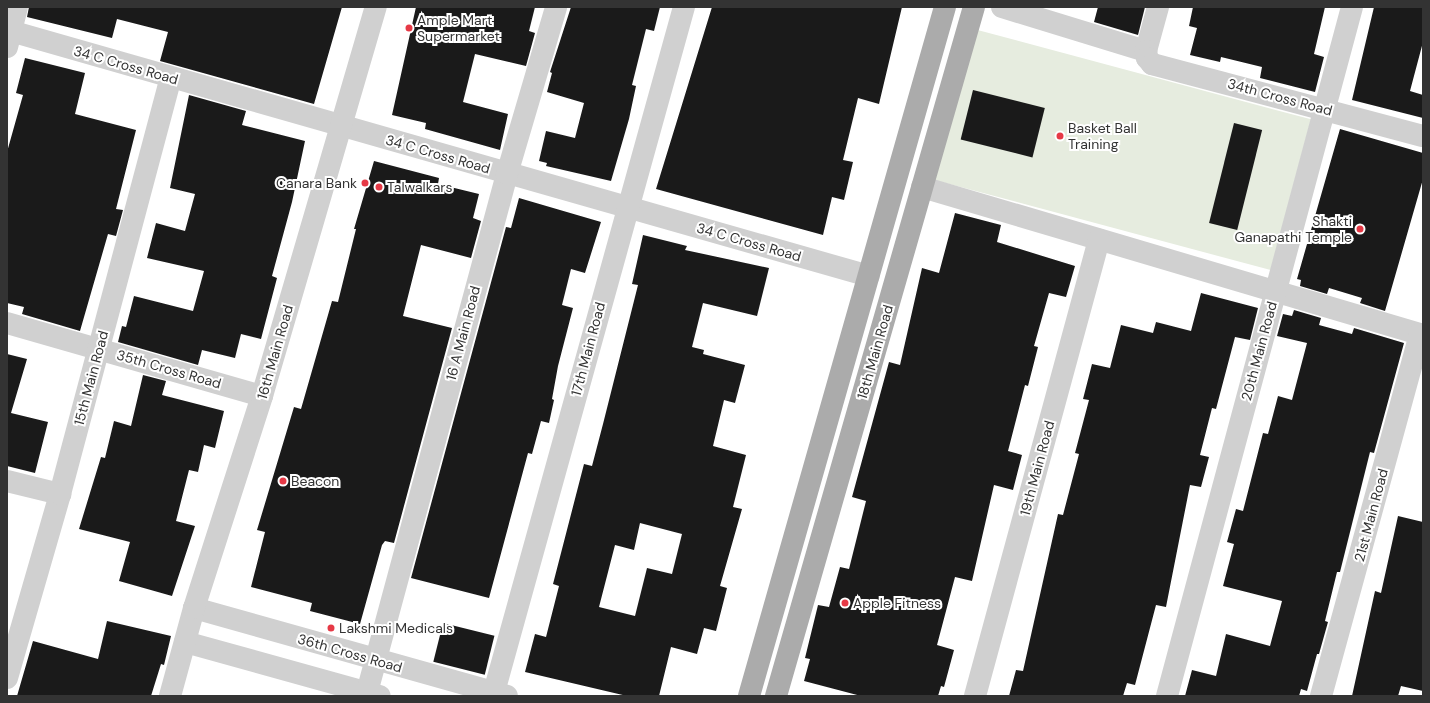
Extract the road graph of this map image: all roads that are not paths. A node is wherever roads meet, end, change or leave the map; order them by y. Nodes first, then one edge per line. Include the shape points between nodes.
1 (17, 7) edge
2 (376, 7) edge
3 (556, 7) edge
4 (684, 7) edge
5 (945, 7) edge
6 (974, 7) edge
7 (1002, 7) edge
8 (1158, 7) edge
9 (1352, 7) edge
10 (8, 36) edge
11 (1146, 50) junction
12 (171, 78) junction
13 (1324, 108) junction
14 (341, 126) junction
15 (1423, 136) edge
16 (507, 174) junction
17 (922, 187) junction
18 (627, 207) junction
19 (1099, 240) junction
20 (869, 276) junction
21 (1275, 291) junction
22 (7, 323) edge
23 (1422, 334) edge
24 (100, 348) junction
25 (262, 396) junction
26 (7, 481) edge
27 (60, 494) junction
28 (194, 608) junction
29 (185, 642) junction
30 (374, 660) junction
31 (7, 678) edge
32 (500, 694) edge
33 (371, 695) edge
34 (170, 696) edge
35 (749, 696) edge
36 (776, 696) edge
37 (975, 696) edge
38 (1167, 696) edge
39 (1321, 696) edge

1 - 10 street
2 - 14 street, 16th Main Road
3 - 16 street, 16 A Main Road
4 - 18 street, 17th Main Road
5 - 20 main road, 18th Main Road
6 - 17 main road, 18th Main Road
7 - 11 street
8 - 11 street
9 - 13 street, 20th Main Road
10 - 12 street, 34 C Cross Road
11 - 13 street, 34th Cross Road via 1147,58 1152,64
12 - 14 street, 34 C Cross Road
12 - 24 street, 15th Main Road
13 - 15 street, 34th Cross Road
13 - 21 street, 20th Main Road
14 - 16 street, 34 C Cross Road
14 - 25 street, 16th Main Road
16 - 18 street, 34 C Cross Road
16 - 30 street, 16 A Main Road
17 - 19 street
17 - 36 main road, 18th Main Road
18 - 20 street, 34 C Cross Road
18 - 32 street, 17th Main Road
19 - 21 street
19 - 37 street, 19th Main Road
20 - 35 main road, 18th Main Road
21 - 23 street
21 - 38 street, 20th Main Road
22 - 24 street, 35th Cross Road
23 - 39 street, 21st Main Road
24 - 25 street, 35th Cross Road
24 - 27 street, 15th Main Road
25 - 28 street, 16th Main Road
26 - 27 street
27 - 31 street, 15th Main Road
28 - 29 street, 16th Main Road
28 - 30 street, 36th Cross Road
29 - 33 street
29 - 34 street, 16th Main Road
30 - 32 street, 36th Cross Road
30 - 33 street, 16 A Main Road

